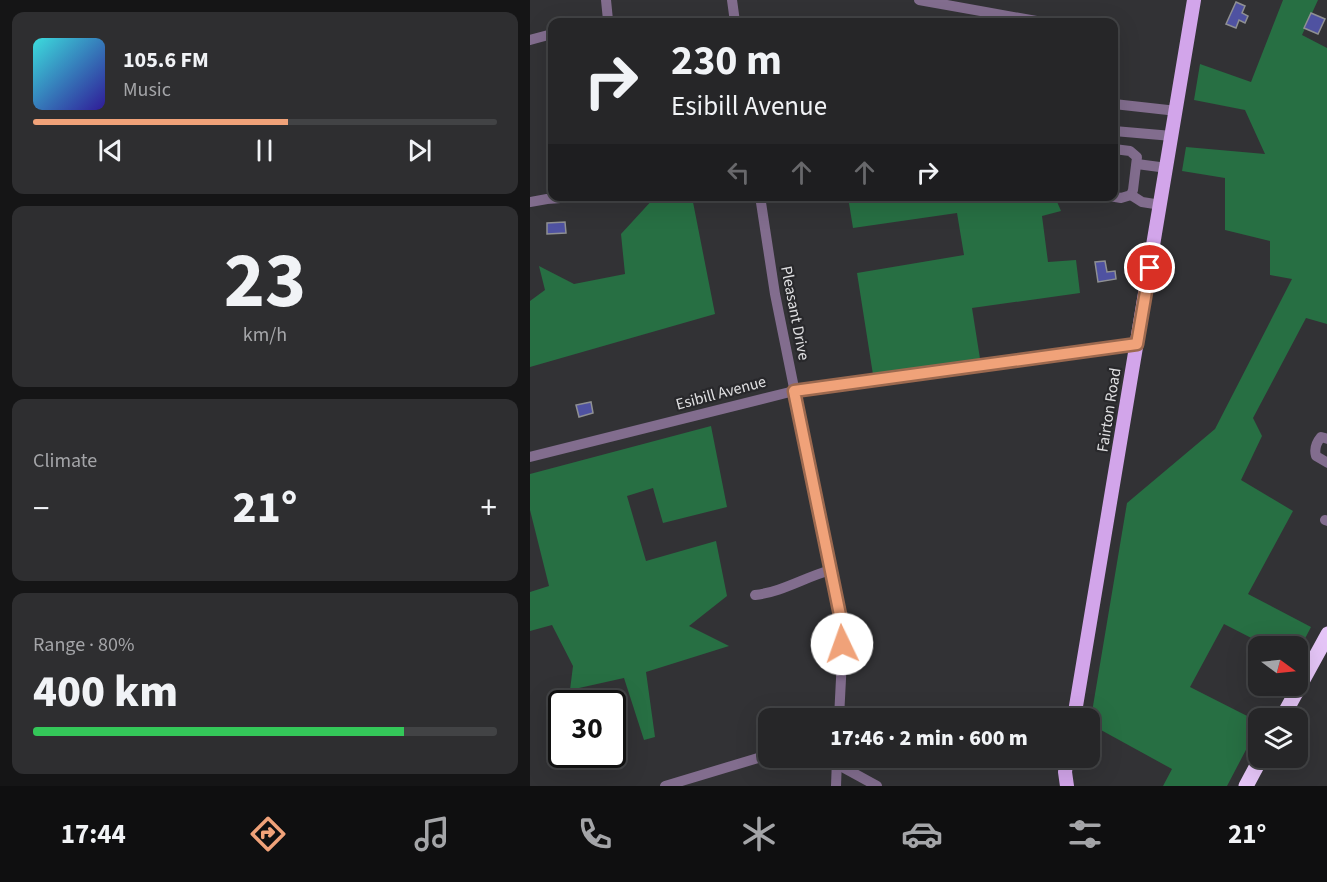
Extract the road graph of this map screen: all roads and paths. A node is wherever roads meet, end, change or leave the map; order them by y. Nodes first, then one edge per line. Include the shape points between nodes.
1 (606, 0) edge
2 (732, 0) edge
3 (919, 0) edge
4 (1194, 0) edge
5 (605, 18) edge
6 (734, 18) edge
7 (1020, 18) edge
8 (548, 35) edge
9 (530, 40) edge
10 (1118, 104) edge
11 (1176, 111) junction
12 (1118, 131) edge
13 (1172, 136) junction
14 (1118, 150) edge
15 (1137, 164) junction
16 (1167, 168) junction
17 (1131, 195) junction
18 (1118, 197) edge
19 (548, 199) edge
20 (761, 201) edge
21 (530, 202) edge
22 (1161, 205) junction
23 (1137, 344) junction
24 (794, 391) junction
25 (1328, 439) edge
26 (530, 458) edge
27 (1328, 463) edge
28 (832, 570) junction
29 (755, 595) dead end
30 (1328, 634) edge
31 (839, 708) edge
32 (1076, 708) edge
33 (1287, 708) edge
34 (758, 758) edge
35 (837, 768) edge
36 (848, 768) edge
37 (1066, 768) edge
38 (1256, 768) edge
39 (707, 774) junction
40 (665, 786) edge
41 (708, 786) edge
42 (836, 786) edge
43 (877, 786) edge
44 (1067, 786) edge
45 (1246, 786) edge

1 - 5 street
2 - 6 street
3 - 7 street
4 - 11 main road, Fairton Road
8 - 9 street
10 - 11 street
11 - 13 main road, Fairton Road
12 - 13 street
13 - 16 main road, Fairton Road
14 - 15 street via 1134,153
15 - 16 street
15 - 17 street
16 - 22 main road, Fairton Road
17 - 18 street
17 - 22 street via 1142,202
19 - 21 street
20 - 24 street, Pleasant Drive
22 - 23 main road, Fairton Road
23 - 24 street, Esibill Avenue
23 - 32 main road, Fairton Road
24 - 26 street, Esibill Avenue
24 - 28 street, Pleasant Drive
25 - 27 street via 1321,437 1315,453
28 - 29 street via 773,593
28 - 31 street, Pleasant Drive via 841,630
30 - 33 highway
34 - 39 street
35 - 42 street
36 - 43 street
37 - 44 main road
38 - 45 highway
39 - 40 street
39 - 41 street

